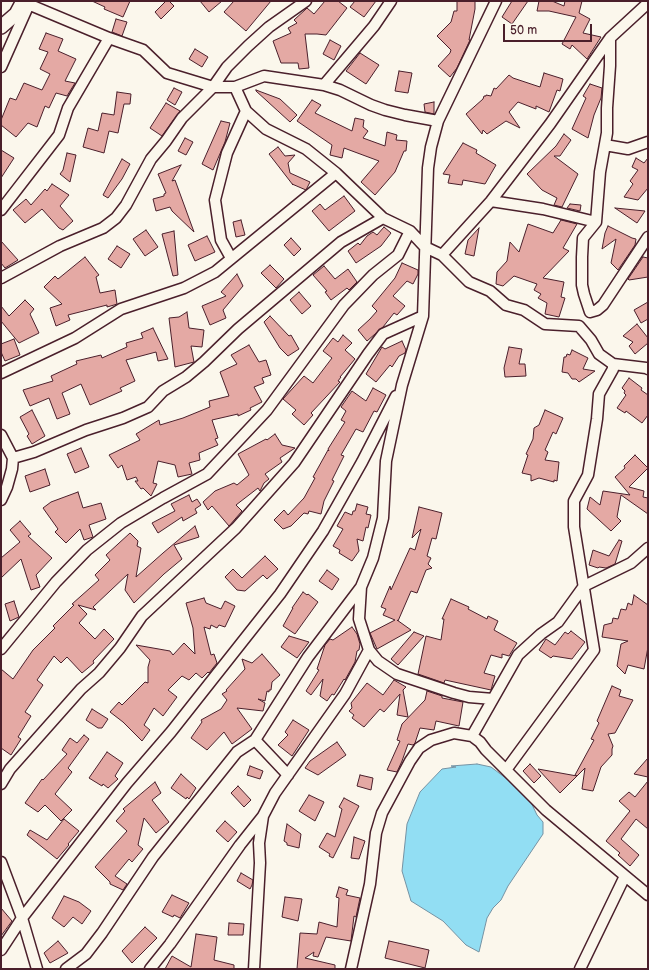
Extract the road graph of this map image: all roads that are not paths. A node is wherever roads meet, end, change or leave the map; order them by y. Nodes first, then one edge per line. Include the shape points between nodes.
1 (306, 1) edge
2 (391, 1) edge
3 (496, 1) edge
4 (25, 2) edge
5 (648, 3) edge
6 (1, 27) edge
7 (109, 38) junction
8 (610, 38) junction
9 (1, 67) edge
10 (324, 85) junction
11 (213, 87) junction
12 (235, 87) junction
13 (246, 111) junction
14 (438, 121) junction
15 (648, 142) edge
16 (605, 145) junction
17 (336, 173) junction
18 (492, 201) junction
19 (1, 210) edge
20 (383, 218) junction
21 (596, 222) junction
22 (410, 231) junction
23 (648, 237) edge
24 (425, 247) junction
25 (442, 255) junction
26 (232, 258) junction
27 (1, 278) edge
28 (588, 306) junction
29 (423, 316) junction
30 (579, 326) junction
31 (613, 364) junction
32 (647, 368) edge
33 (1, 373) edge
34 (402, 385) junction
35 (1, 434) edge
36 (13, 458) junction
37 (1, 500) edge
38 (648, 548) edge
39 (584, 586) junction
40 (361, 587) junction
41 (1, 649) edge
42 (369, 650) junction
43 (493, 699) junction
44 (472, 736) junction
45 (255, 740) junction
46 (506, 770) junction
47 (288, 775) junction
48 (1, 784) edge
49 (263, 816) junction
50 (1, 862) edge
51 (625, 876) junction
52 (646, 890) edge
53 (22, 918) junction
54 (1, 950) edge
55 (37, 969) edge
56 (66, 969) edge
57 (150, 969) edge
58 (254, 969) edge
59 (351, 969) edge
60 (580, 969) edge

1 - 11 street via 253,41 227,67
2 - 10 street via 374,26
3 - 14 street
4 - 6 street
4 - 7 street
4 - 9 street
5 - 8 street
7 - 11 street via 143,50 167,74
7 - 19 street via 68,108 59,135
8 - 16 street
8 - 18 street
10 - 12 street via 264,76
10 - 14 street via 385,110
11 - 12 street
11 - 27 street via 182,118 151,159 116,218 103,228 60,246
12 - 13 street
13 - 17 street via 266,129 306,149
13 - 26 street via 227,153 215,200 221,240
14 - 24 street via 428,168
15 - 16 street via 628,149
16 - 21 street
17 - 20 street
17 - 26 street
18 - 21 street via 543,209
18 - 25 street
20 - 22 street
20 - 36 street via 341,242 238,329 204,362 163,391 148,407
21 - 28 street via 584,238 582,257 582,285
22 - 24 street
22 - 41 street via 398,255 373,275 344,305 267,410 207,474 121,522 87,550 56,582
23 - 28 street via 603,305 590,312
24 - 25 street
24 - 29 street
25 - 30 street via 469,282 490,291 506,305 524,310 545,324
26 - 33 street via 215,272 184,288 121,309 75,338
28 - 30 street
29 - 34 street
29 - 48 street via 383,334 294,463 236,528 142,616 120,648 10,769
30 - 31 street via 599,354
31 - 32 street
31 - 39 street via 599,394 588,475 574,500 574,527
34 - 40 street via 386,461 383,518 373,558
34 - 53 street via 323,530 280,594
35 - 36 street
36 - 37 street via 7,487
38 - 39 street via 631,563
39 - 43 street via 558,622 518,656
39 - 46 street via 594,650
40 - 42 street via 359,619
40 - 45 street via 308,657
42 - 43 street via 378,661 397,674 469,697
42 - 47 street via 345,694
43 - 44 street
44 - 46 street
44 - 59 street via 454,733 431,740 419,748 388,801 376,833 370,884
45 - 47 street
45 - 56 street via 237,752 153,857 86,954
46 - 51 street via 546,810
47 - 49 street
49 - 57 street
49 - 58 street via 259,843
50 - 53 street
51 - 52 street
51 - 60 street
53 - 54 street
53 - 55 street

